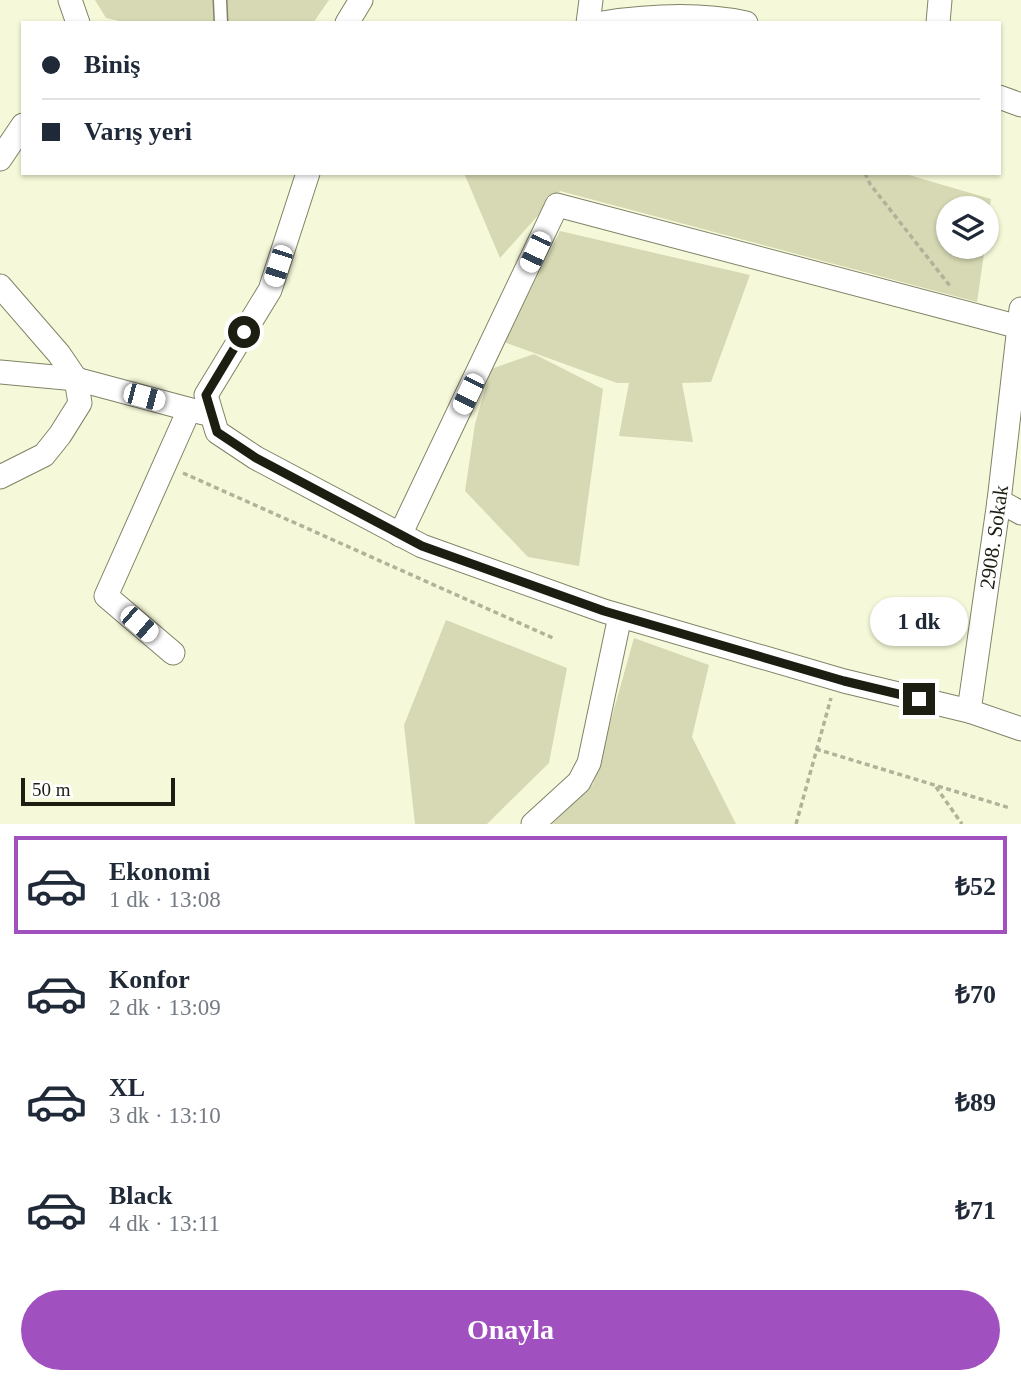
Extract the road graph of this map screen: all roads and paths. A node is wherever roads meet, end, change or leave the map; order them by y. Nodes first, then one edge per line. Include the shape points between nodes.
1 (70, 0) edge
2 (220, 0) edge
3 (360, 0) edge
4 (591, 0) edge
5 (940, 0) edge
6 (731, 14) edge
7 (77, 21) edge
8 (221, 21) edge
9 (348, 21) edge
10 (588, 21) edge
11 (614, 21) edge
12 (938, 21) edge
13 (1001, 98) edge
14 (1021, 105) edge
15 (21, 128) edge
16 (0, 159) edge
17 (307, 175) edge
18 (866, 175) edge
19 (0, 286) edge
20 (974, 316) junction
21 (1020, 318) edge
22 (0, 372) edge
23 (76, 379) junction
24 (190, 410) junction
25 (212, 416) junction
26 (165, 465) junction
27 (0, 477) edge
28 (999, 501) junction
29 (1021, 513) edge
30 (400, 535) junction
31 (620, 616) junction
32 (553, 638) dead end
33 (173, 653) dead end
34 (837, 678) junction
35 (970, 711) junction
36 (1021, 729) edge
37 (816, 750) junction
38 (934, 785) junction
39 (1010, 808) dead end
40 (533, 824) edge
41 (796, 824) edge
42 (962, 824) edge

1 - 7 street
2 - 8 lane
3 - 9 street
4 - 10 street
5 - 12 street
6 - 11 street
13 - 14 street
15 - 16 street
17 - 25 street via 270,289 206,395
18 - 20 path
19 - 23 street
20 - 21 street
20 - 30 street via 557,205
21 - 28 street, 2908. Sokak
22 - 23 street
23 - 24 street
23 - 27 street via 80,402 60,435 44,454
24 - 25 street
24 - 26 street
25 - 30 street via 217,432 256,458
26 - 32 path
26 - 33 street via 106,596
28 - 29 street
28 - 35 street, 2908. Sokak
30 - 31 street
31 - 34 street
31 - 40 street via 589,763 579,782
34 - 35 street
34 - 37 path
35 - 36 street
37 - 38 path
37 - 41 path
38 - 39 path
38 - 42 path

